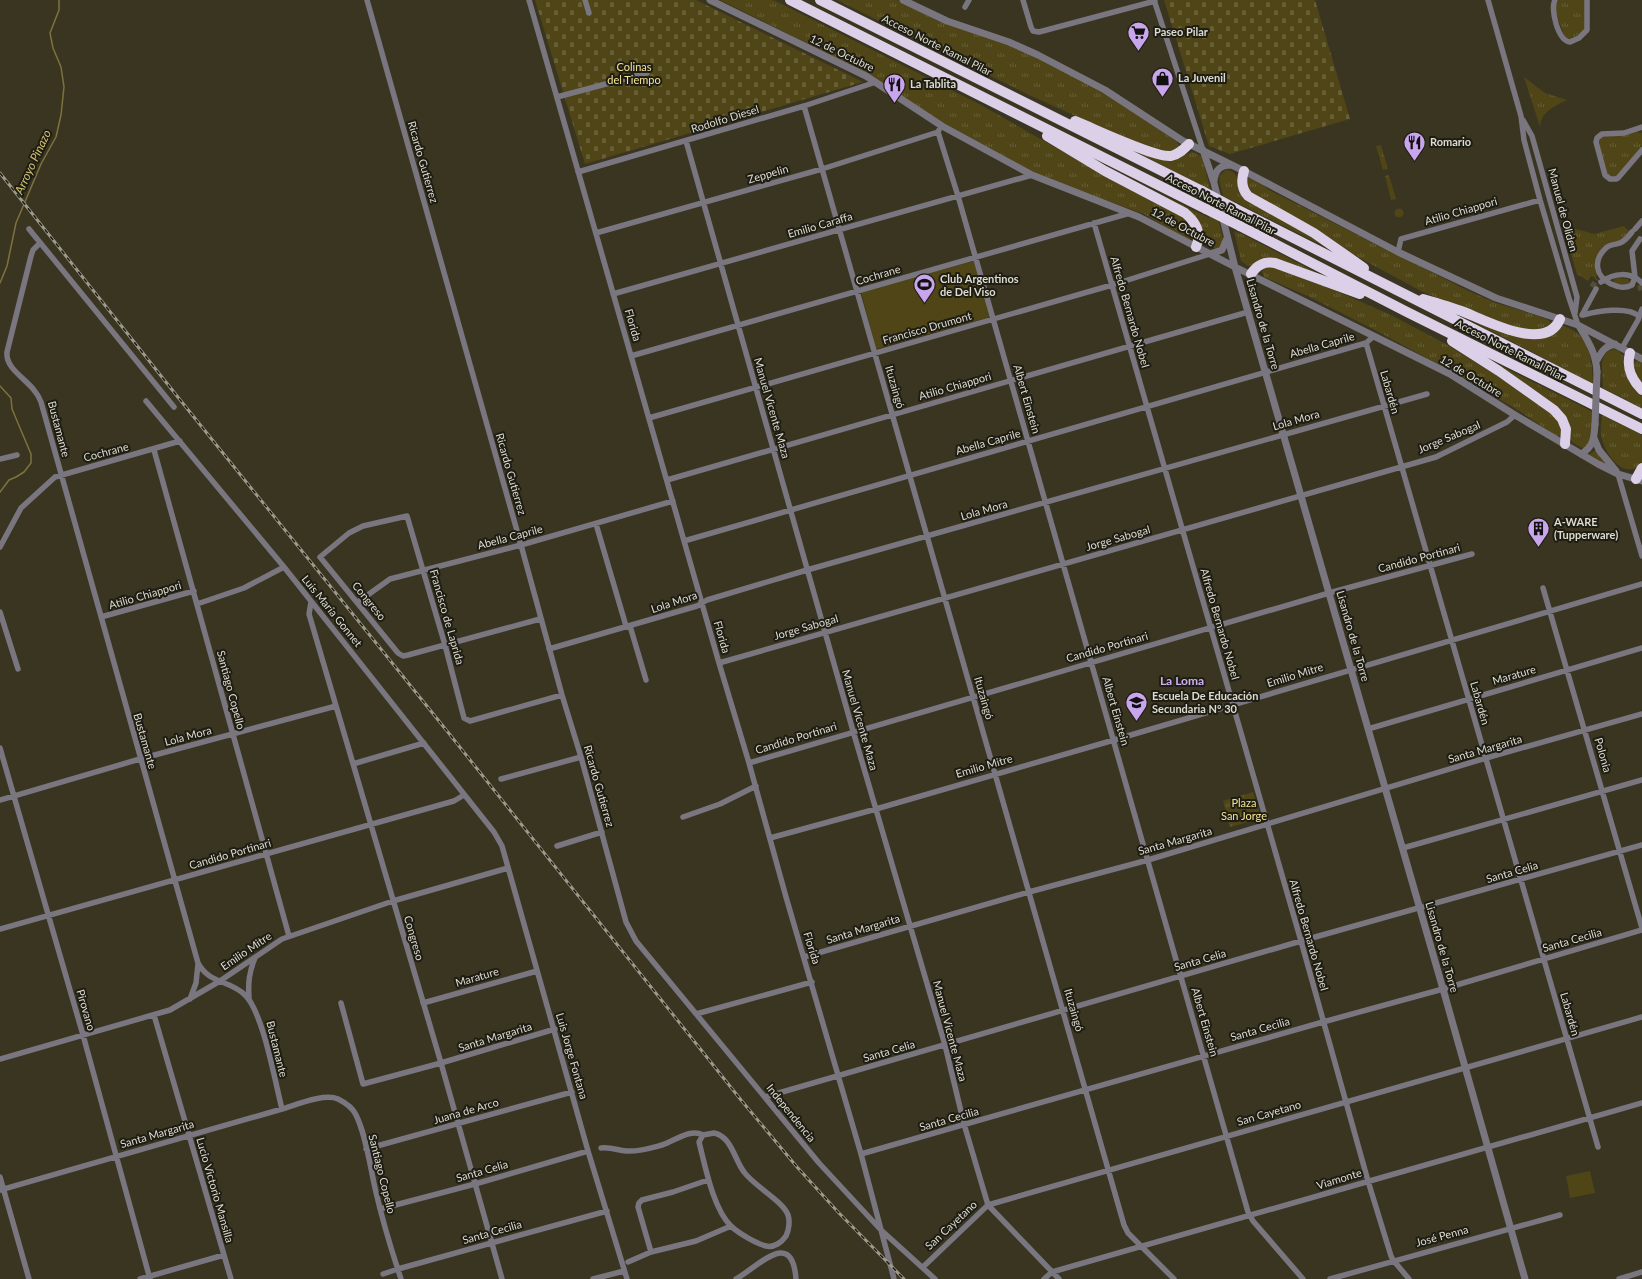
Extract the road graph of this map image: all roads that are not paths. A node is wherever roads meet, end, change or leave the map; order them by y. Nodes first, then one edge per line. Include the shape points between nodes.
1 (367, 0) edge
2 (529, 0) edge
3 (585, 0) edge
4 (710, 0) edge
5 (790, 0) edge
6 (820, 0) edge
7 (903, 0) edge
8 (968, 0) edge
9 (1023, 0) edge
10 (1154, 0) edge
11 (1488, 0) edge
12 (1555, 0) edge
13 (1587, 0) edge
14 (965, 7) dead end
15 (589, 12) dead end
16 (647, 73) dead end
17 (876, 82) junction
18 (1004, 92) junction
19 (557, 97) junction
20 (804, 106) junction
21 (1005, 109) junction
22 (1521, 116) junction
23 (1641, 128) edge
24 (940, 129) junction
25 (686, 142) junction
26 (1189, 144) junction
27 (1203, 150) junction
28 (1642, 150) edge
29 (1232, 164) junction
30 (822, 169) junction
31 (1244, 171) junction
32 (578, 172) junction
33 (1032, 175) junction
34 (1214, 183) junction
35 (958, 196) junction
36 (1540, 200) junction
37 (703, 203) junction
38 (1130, 213) junction
39 (1642, 221) edge
40 (1094, 223) junction
41 (29, 229) dead end
42 (839, 230) junction
43 (596, 233) junction
44 (1227, 238) junction
45 (1640, 239) dead end
46 (40, 243) junction
47 (1620, 243) junction
48 (1196, 247) junction
49 (1632, 251) junction
50 (1398, 252) junction
51 (1210, 254) junction
52 (976, 257) junction
53 (720, 264) junction
54 (1235, 267) junction
55 (1251, 274) junction
56 (1635, 277) junction
57 (1600, 279) junction
58 (1641, 284) edge
59 (1112, 285) junction
60 (1392, 288) junction
61 (1594, 288) tunnel mouth
62 (857, 291) junction
63 (613, 294) junction
64 (1642, 309) edge
65 (1248, 312) junction
66 (1407, 312) junction
67 (1584, 312) junction
68 (1575, 313) junction
69 (1639, 316) junction
70 (993, 319) junction
71 (1560, 319) junction
72 (738, 325) junction
73 (1578, 325) junction
74 (1374, 336) junction
75 (1366, 343) junction
76 (1615, 344) junction
77 (1129, 346) junction
78 (1626, 350) junction
79 (875, 353) junction
80 (631, 356) junction
81 (1642, 359) edge
82 (1597, 360) junction
83 (1265, 372) junction
84 (1011, 380) junction
85 (755, 388) junction
86 (1642, 390) edge
87 (1427, 394) dead end
88 (146, 400) dead end
89 (1384, 405) junction
90 (1147, 406) junction
91 (174, 407) dead end
92 (892, 414) junction
93 (1642, 414) edge
94 (1515, 415) junction
95 (649, 418) junction
96 (1642, 429) edge
97 (1283, 434) junction
98 (1594, 438) junction
99 (1028, 440) junction
100 (180, 441) junction
101 (1564, 444) junction
102 (773, 449) junction
103 (154, 450) junction
104 (1581, 454) junction
105 (17, 455) dead end
106 (0, 459) edge
107 (1402, 467) junction
108 (1165, 468) junction
109 (1642, 468) edge
110 (61, 474) junction
111 (1618, 474) junction
112 (910, 475) junction
113 (667, 480) junction
114 (1639, 480) edge
115 (1301, 496) junction
116 (673, 501) junction
117 (1046, 503) junction
118 (790, 511) junction
119 (596, 524) junction
120 (1182, 530) junction
121 (927, 537) junction
122 (684, 541) junction
123 (521, 545) junction
124 (0, 547) edge
125 (1472, 554) dead end
126 (1642, 556) edge
127 (320, 557) joint
128 (1063, 564) junction
129 (1430, 566) junction
130 (284, 567) junction
131 (423, 570) junction
132 (807, 570) junction
133 (1642, 584) edge
134 (1543, 588) dead end
135 (194, 591) junction
136 (1329, 593) junction
137 (945, 598) junction
138 (311, 602) junction
139 (358, 602) junction
140 (197, 604) junction
141 (702, 604) junction
142 (1551, 611) junction
143 (0, 612) edge
144 (101, 618) junction
145 (540, 619) junction
146 (628, 626) junction
147 (1210, 628) junction
148 (824, 632) junction
149 (1452, 639) junction
150 (445, 645) junction
151 (1642, 648) edge
152 (549, 649) junction
153 (719, 663) junction
154 (1092, 663) junction
155 (18, 669) dead end
156 (1351, 669) junction
157 (1567, 670) junction
158 (646, 680) dead end
159 (562, 695) junction
160 (973, 696) junction
161 (1469, 699) junction
162 (1232, 704) junction
163 (336, 706) junction
164 (1642, 714) edge
165 (1368, 729) junction
166 (1586, 731) junction
167 (853, 732) junction
168 (233, 734) junction
169 (1114, 740) junction
170 (424, 743) junction
171 (0, 748) edge
172 (581, 757) junction
173 (1486, 758) junction
174 (140, 759) junction
175 (749, 763) junction
176 (353, 764) junction
177 (995, 773) junction
178 (501, 779) dead end
179 (1642, 780) edge
180 (756, 786) junction
181 (1385, 789) junction
182 (1603, 791) junction
183 (464, 795) junction
184 (13, 796) junction
185 (0, 800) edge
186 (876, 809) junction
187 (683, 817) dead end
188 (1503, 819) junction
189 (370, 824) junction
190 (1267, 824) junction
191 (602, 832) junction
192 (498, 838) joint
193 (770, 838) junction
194 (1642, 845) edge
195 (557, 846) dead end
196 (1403, 848) junction
197 (1620, 851) junction
198 (267, 853) junction
199 (1148, 860) junction
200 (508, 868) junction
201 (175, 880) junction
202 (1521, 880) junction
203 (1029, 892) junction
204 (393, 901) junction
205 (1420, 908) junction
206 (48, 916) junction
207 (909, 926) junction
208 (0, 929) edge
209 (1642, 929) edge
210 (289, 936) junction
211 (1301, 941) junction
212 (643, 950) joint
213 (256, 957) junction
214 (804, 957) junction
215 (1543, 959) junction
216 (198, 963) junction
217 (537, 971) junction
218 (1181, 976) junction
219 (220, 981) junction
220 (812, 982) junction
221 (1443, 989) junction
222 (249, 998) junction
223 (190, 999) junction
224 (423, 1002) junction
225 (340, 1003) dead end
226 (1064, 1011) junction
227 (696, 1014) junction
228 (154, 1015) junction
229 (1642, 1017) edge
230 (1323, 1022) junction
231 (554, 1029) junction
232 (83, 1035) junction
233 (1566, 1038) junction
234 (945, 1045) junction
235 (1204, 1056) junction
236 (0, 1059) edge
237 (441, 1063) junction
238 (1464, 1067) junction
239 (839, 1076) junction
240 (1086, 1090) junction
241 (572, 1092) junction
242 (765, 1097) junction
243 (321, 1098) joint
244 (1346, 1101) junction
245 (1642, 1102) edge
246 (282, 1109) junction
247 (1589, 1118) junction
248 (458, 1123) junction
249 (964, 1124) junction
250 (189, 1135) junction
251 (703, 1135) junction
252 (1227, 1136) junction
253 (1598, 1147) dead end
254 (601, 1148) dead end
255 (1487, 1148) junction
256 (366, 1150) junction
257 (588, 1151) junction
258 (861, 1154) junction
259 (116, 1156) junction
260 (1109, 1170) junction
261 (0, 1177) edge
262 (708, 1180) junction
263 (1368, 1181) junction
264 (475, 1184) junction
265 (2, 1189) edge
266 (988, 1205) junction
267 (380, 1209) junction
268 (607, 1210) junction
269 (1560, 1215) dead end
270 (1250, 1216) junction
271 (731, 1226) junction
272 (1510, 1228) junction
273 (881, 1230) junction
274 (492, 1243) junction
275 (766, 1246) junction
276 (1141, 1246) junction
277 (651, 1252) junction
278 (224, 1255) junction
279 (767, 1258) junction
280 (1392, 1260) junction
281 (628, 1262) dead end
282 (923, 1267) junction
283 (398, 1269) junction
284 (624, 1270) junction
285 (1052, 1272) junction
286 (1642, 1272) edge
287 (383, 1274) dead end
288 (150, 1278) edge
289 (29, 1279) edge
290 (140, 1279) edge
291 (231, 1279) edge
292 (401, 1279) edge
293 (502, 1279) edge
294 (593, 1279) edge
295 (627, 1279) edge
296 (736, 1279) edge
297 (796, 1279) edge
298 (894, 1279) edge
299 (935, 1279) edge
300 (1044, 1279) edge
301 (1059, 1279) edge
302 (1174, 1279) edge
303 (1303, 1279) edge
304 (1330, 1279) edge
305 (1409, 1279) edge
306 (1525, 1279) edge
307 (1619, 1279) edge

1 - 123 street, Ricardo Gutierrez
2 - 19 street, Florida
3 - 15 street
4 - 17 street, 12 de Octubre
5 - 21 highway, Acceso Norte Ramal Pilar
6 - 18 highway, Acceso Norte Ramal Pilar
7 - 26 street via 947,21 1009,42 1038,55 1105,90
8 - 14 street
9 - 10 street via 1031,27 1033,31 1039,32
10 - 27 street, Lisandro de la Torre
11 - 22 street, Manuel de Oliden
12 - 13 street via 1552,8 1560,36 1564,41 1570,42 1587,30
16 - 19 street
17 - 20 street, Rodolfo Diesel
17 - 24 street, 12 de Octubre
18 - 26 highway via 1155,153 1174,155
18 - 60 highway, Acceso Norte Ramal Pilar, bridge
19 - 32 street, Florida
20 - 25 street, Rodolfo Diesel
20 - 30 street, Ituzaingó
21 - 48 highway via 1077,156 1185,213 1198,228 1199,238
21 - 66 highway, Acceso Norte Ramal Pilar, bridge
22 - 36 street, Manuel de Oliden via 1524,140
22 - 68 street, Manuel de Oliden via 1532,136 1574,289
23 - 28 street via 1602,134 1596,142 1605,175 1613,180 1618,178
24 - 30 street, Zeppelin
24 - 33 street, 12 de Octubre
24 - 35 street, Albert Einstein
25 - 32 street, Rodolfo Diesel
25 - 37 street, Manuel Vicente Maza
26 - 27 street
27 - 29 street
27 - 34 street, Lisandro de la Torre
29 - 31 street
29 - 34 street via 1218,169
30 - 37 street, Zeppelin
30 - 42 street, Ituzaingó
31 - 50 street
31 - 60 highway via 1242,186 1248,196 1314,233
32 - 43 street, Florida
33 - 35 street, Emilio Caraffa
33 - 38 street, 12 de Octubre
34 - 44 street, Lisandro de la Torre
35 - 42 street, Emilio Caraffa
35 - 52 street, Albert Einstein
36 - 50 street, Atilio Chiappori via 1406,237 1401,239
36 - 68 street, Manuel de Oliden via 1568,298
37 - 43 street, Zeppelin
37 - 53 street, Manuel Vicente Maza
38 - 40 street, Cochrane
38 - 48 street, 12 de Octubre
39 - 47 street
40 - 52 street, Cochrane
40 - 59 street, Alfredo Bernardo Nobel
41 - 46 street
42 - 53 street, Emilio Caraffa
42 - 62 street, Ituzaingó
43 - 63 street, Florida
44 - 51 street via 1222,250
44 - 54 street, Lisandro de la Torre
45 - 49 street
46 - 91 street
46 - 110 street, Bustamante via 31,256 7,352 8,362 40,396
47 - 49 street
47 - 57 street via 1611,244 1603,252 1598,261
48 - 51 street, 12 de Octubre
49 - 56 street
50 - 71 street via 1496,298
51 - 54 street, 12 de Octubre
51 - 59 street, Francisco Drumont
52 - 62 street, Cochrane
52 - 70 street, Albert Einstein
53 - 63 street, Emilio Caraffa
53 - 72 street, Manuel Vicente Maza
54 - 55 street, 12 de Octubre
54 - 65 street, Lisandro de la Torre
55 - 66 highway via 1262,264 1276,263
55 - 74 street, 12 de Octubre
56 - 57 street via 1616,274
56 - 57 street via 1632,284 1624,287
56 - 58 street
59 - 70 street, Francisco Drumont
59 - 77 street, Alfredo Bernardo Nobel
60 - 71 highway via 1528,334 1548,332 1556,327
60 - 93 highway, Acceso Norte Ramal Pilar
61 - 67 street
62 - 72 street, Cochrane
62 - 79 street, Ituzaingó
63 - 80 street, Florida
64 - 69 street
65 - 77 street, Atilio Chiappori
65 - 83 street, Lisandro de la Torre
66 - 96 highway, Acceso Norte Ramal Pilar
66 - 101 highway via 1552,407 1565,426 1567,435
67 - 69 street via 1626,310
67 - 73 street
68 - 73 street, Manuel de Oliden
69 - 78 street
70 - 79 street, Francisco Drumont
70 - 84 street, Albert Einstein
71 - 73 street
72 - 80 street, Cochrane
72 - 85 street, Manuel Vicente Maza
73 - 76 street
73 - 82 street
74 - 75 street
74 - 94 street, 12 de Octubre via 1450,374
75 - 83 street, Abella Caprile
75 - 89 street, Labardén
76 - 78 street
76 - 82 street via 1603,349
77 - 84 street, Atilio Chiappori
77 - 90 street, Alfredo Bernardo Nobel
78 - 81 street
78 - 86 highway via 1629,371
79 - 85 street, Francisco Drumont
79 - 92 street, Ituzaingó
80 - 95 street, Florida
82 - 98 street, bridge
83 - 90 street, Abella Caprile
83 - 97 street, Lisandro de la Torre
84 - 92 street, Atilio Chiappori
84 - 99 street, Albert Einstein
85 - 95 street, Francisco Drumont
85 - 102 street, Manuel Vicente Maza
87 - 89 street, Lola Mora
88 - 100 street, Luis María Gonnet
89 - 97 street, Lola Mora
89 - 107 street, Labardén
90 - 99 street, Abella Caprile
90 - 108 street, Alfredo Bernardo Nobel
92 - 102 street, Atilio Chiappori
92 - 112 street, Ituzaingó
94 - 101 street, 12 de Octubre
94 - 107 street, Jorge Sabogal via 1507,422 1436,457
95 - 113 street, Florida
97 - 108 street, Lola Mora
97 - 115 street, Lisandro de la Torre
98 - 104 street via 1587,451
98 - 111 street via 1599,450
99 - 112 street, Abella Caprile
99 - 117 street, Albert Einstein
100 - 103 street, Cochrane
100 - 130 street, Luis María Gonnet
101 - 104 street, 12 de Octubre
102 - 113 street, Atilio Chiappori
102 - 118 street, Manuel Vicente Maza
103 - 110 street, Cochrane
103 - 135 street, Santiago Copello
104 - 111 street, 12 de Octubre
105 - 106 street
107 - 115 street, Jorge Sabogal
107 - 129 street, Labardén
108 - 117 street, Lola Mora
108 - 120 street, Alfredo Bernardo Nobel
109 - 114 highway
110 - 124 street, Cochrane via 21,508
110 - 144 street, Bustamante
111 - 114 street, 12 de Octubre
111 - 126 street
112 - 118 street, Abella Caprile
112 - 121 street, Ituzaingó
113 - 116 street, Florida
115 - 120 street, Jorge Sabogal
115 - 136 street, Lisandro de la Torre
116 - 119 street, Abella Caprile
116 - 122 street, Florida
117 - 121 street, Lola Mora
117 - 128 street, Albert Einstein
118 - 122 street, Abella Caprile
118 - 132 street, Manuel Vicente Maza
119 - 123 street, Abella Caprile
119 - 146 street
120 - 128 street, Jorge Sabogal
120 - 147 street, Alfredo Bernardo Nobel
121 - 132 street, Lola Mora
121 - 137 street, Ituzaingó
122 - 141 street, Florida
123 - 131 street, Abella Caprile
123 - 145 street, Ricardo Gutierrez
125 - 129 street, Candido Portinari
127 - 131 street, Francisco de Laprida via 349,533 363,526 407,516
127 - 139 street, Congreso
128 - 137 street, Jorge Sabogal
128 - 154 street, Albert Einstein
129 - 136 street, Candido Portinari
129 - 149 street, Labardén
130 - 138 street, Luis María Gonnet
130 - 140 street via 244,588
131 - 139 street, Abella Caprile via 390,579
131 - 150 street, Francisco de Laprida
132 - 141 street, Lola Mora via 707,600
132 - 148 street, Manuel Vicente Maza
133 - 142 street, Emilio Mitre
134 - 142 street, Polonia
135 - 140 street, Santiago Copello
135 - 144 street, Atilio Chiappori
136 - 147 street, Candido Portinari
136 - 156 street, Lisandro de la Torre
137 - 148 street, Jorge Sabogal
137 - 160 street, Ituzaingó
138 - 163 street, Congreso via 309,614
138 - 170 street, Luis María Gonnet
139 - 150 street, Congreso via 403,656
140 - 168 street, Santiago Copello
141 - 146 street, Lola Mora
141 - 153 street, Florida
142 - 149 street, Emilio Mitre
142 - 157 street, Polonia
143 - 155 street
144 - 174 street, Bustamante
145 - 150 street
145 - 152 street, Ricardo Gutierrez
146 - 152 street, Lola Mora
146 - 158 street
147 - 154 street, Candido Portinari
147 - 162 street, Alfredo Bernardo Nobel
148 - 153 street, Jorge Sabogal
148 - 167 street, Manuel Vicente Maza
149 - 156 street, Emilio Mitre
149 - 161 street, Labardén
150 - 159 street, Francisco de Laprida via 464,718 470,721
151 - 157 street, Marature
152 - 159 street, Ricardo Gutierrez
153 - 175 street, Florida
154 - 160 street, Candido Portinari
154 - 169 street, Albert Einstein
156 - 162 street, Emilio Mitre
156 - 165 street, Lisandro de la Torre
157 - 161 street, Marature
157 - 166 street, Polonia
159 - 172 street, Ricardo Gutierrez
160 - 167 street, Candido Portinari
160 - 177 street, Ituzaingó
161 - 165 street, Marature
161 - 173 street, Labardén
162 - 169 street, Emilio Mitre
162 - 190 street, Alfredo Bernardo Nobel
163 - 168 street, Lola Mora
163 - 176 street, Congreso
164 - 166 street, Santa Margarita
165 - 181 street, Lisandro de la Torre
166 - 173 street, Santa Margarita
166 - 182 street, Polonia
167 - 175 street, Candido Portinari
167 - 186 street, Manuel Vicente Maza
168 - 174 street, Lola Mora
168 - 198 street, Santiago Copello
169 - 177 street, Emilio Mitre
169 - 199 street, Albert Einstein
170 - 176 street
170 - 183 street, Luis María Gonnet
171 - 184 street, Pirovano
172 - 178 street
172 - 191 street, Ricardo Gutierrez
173 - 181 street, Santa Margarita
173 - 188 street, Labardén
174 - 184 street, Lola Mora
174 - 201 street, Bustamante
175 - 180 street, Florida
176 - 189 street, Congreso
177 - 186 street, Emilio Mitre
177 - 203 street, Ituzaingó
179 - 182 street
180 - 187 street via 720,804
180 - 193 street, Florida
181 - 190 street, Santa Margarita
181 - 196 street, Lisandro de la Torre
182 - 188 street
182 - 197 street, Polonia
183 - 189 street, Candido Portinari via 454,801
183 - 192 street, Luis María Gonnet
184 - 185 street, Lola Mora
184 - 206 street, Pirovano
186 - 193 street, Emilio Mitre
186 - 207 street, Manuel Vicente Maza
188 - 196 street
188 - 202 street, Labardén
189 - 198 street, Candido Portinari
189 - 204 street, Congreso
190 - 199 street, Santa Margarita
190 - 211 street, Alfredo Bernardo Nobel
191 - 195 street
191 - 212 street, Ricardo Gutierrez via 626,922
192 - 200 street, Luis Jorge Fontana
193 - 214 street, Florida
194 - 197 street, Santa Celia
196 - 205 street, Lisandro de la Torre
197 - 202 street, Santa Celia
197 - 209 street, Polonia
198 - 201 street, Candido Portinari
198 - 210 street, Santiago Copello
199 - 203 street, Santa Margarita
199 - 218 street, Albert Einstein
200 - 204 street, Emilio Mitre
200 - 217 street, Luis Jorge Fontana
201 - 206 street, Candido Portinari
201 - 216 street, Bustamante
202 - 205 street, Santa Celia
202 - 215 street, Labardén
203 - 207 street, Santa Margarita
203 - 226 street, Ituzaingó
204 - 210 street, Emilio Mitre
204 - 224 street, Congreso
205 - 211 street, Santa Celia
205 - 221 street, Lisandro de la Torre
206 - 208 street, Candido Portinari
206 - 232 street, Pirovano
207 - 214 street, Santa Margarita
207 - 234 street, Manuel Vicente Maza
209 - 215 street, Santa Cecilia
210 - 213 street, Emilio Mitre
211 - 218 street, Santa Celia
211 - 230 street, Alfredo Bernardo Nobel
212 - 227 street, Independencia
213 - 219 street, Emilio Mitre
213 - 222 street via 250,970
214 - 220 street, Florida
215 - 221 street, Santa Cecilia
215 - 233 street, Labardén
216 - 219 street, Bustamante via 202,971
216 - 223 street via 196,983
217 - 224 street, Marature
217 - 231 street, Luis Jorge Fontana
218 - 226 street, Santa Celia
218 - 235 street, Albert Einstein
219 - 222 street, Bustamante via 240,990
219 - 223 street, Emilio Mitre
220 - 227 street
220 - 239 street, Florida
221 - 230 street, Santa Cecilia
221 - 238 street, Lisandro de la Torre
222 - 246 street, Bustamante via 260,1020
223 - 228 street, Emilio Mitre
224 - 237 street, Congreso
225 - 237 street, Santa Margarita via 363,1084
226 - 234 street, Santa Celia
226 - 240 street, Ituzaingó
227 - 242 street, Independencia
228 - 232 street, Emilio Mitre
228 - 250 street, Lucio Victorio Mansilla
229 - 233 street, San Cayetano
230 - 235 street, Santa Cecilia
230 - 244 street, Alfredo Bernardo Nobel
231 - 237 street, Santa Margarita
231 - 241 street, Luis Jorge Fontana
232 - 236 street, Emilio Mitre
232 - 259 street, Pirovano
233 - 238 street, San Cayetano
233 - 247 street, Labardén
234 - 239 street, Santa Celia
234 - 249 street, Manuel Vicente Maza
235 - 240 street, Santa Cecilia
235 - 252 street, Albert Einstein
237 - 248 street, Congreso
238 - 244 street, San Cayetano
238 - 255 street, Lisandro de la Torre
239 - 242 street, Santa Celia
239 - 258 street, Florida
240 - 249 street, Santa Cecilia
240 - 260 street, Ituzaingó
241 - 248 street, Juana de Arco
241 - 257 street, Luis Jorge Fontana
242 - 273 street, Independencia via 819,1163
243 - 246 street, Santa Margarita
243 - 256 street, Santiago Copello via 339,1100 355,1113
244 - 252 street, San Cayetano
244 - 263 street, Alfredo Bernardo Nobel
245 - 247 street, Viamonte
246 - 250 street, Santa Margarita
247 - 253 street, Labardén
247 - 255 street, Viamonte
248 - 256 street, Juana de Arco
248 - 264 street, Congreso
249 - 258 street, Santa Cecilia
249 - 266 street, Manuel Vicente Maza
250 - 259 street, Santa Margarita
250 - 278 street, Lucio Victorio Mansilla
251 - 254 street via 694,1132 646,1149 627,1151
251 - 262 street via 699,1142
251 - 275 street via 714,1133 726,1138 744,1172 787,1213 788,1232 783,1240
252 - 260 street, San Cayetano
252 - 270 street, Albert Einstein
255 - 263 street, Viamonte
255 - 272 street, Lisandro de la Torre
256 - 267 street, Santiago Copello
257 - 264 street, Santa Celia
257 - 268 street, Luis Jorge Fontana
258 - 273 street, Florida
259 - 265 street, Santa Margarita
259 - 288 street, Pirovano
260 - 266 street, San Cayetano
260 - 276 street, Ituzaingó via 1124,1224 1128,1233
261 - 265 street
262 - 271 street via 720,1210
262 - 277 street via 639,1203
263 - 270 street, Viamonte
263 - 280 street, Alfredo Bernardo Nobel
264 - 267 street, Santa Celia
264 - 274 street, Congreso
265 - 289 street
266 - 282 street, San Cayetano
266 - 285 street, Manuel Vicente Maza
267 - 283 street, Santiago Copello
268 - 274 street, Santa Cecilia
268 - 284 street, Luis Jorge Fontana
269 - 272 street, José Penna
270 - 276 street, Viamonte
270 - 303 street, Albert Einstein
271 - 275 street
271 - 277 street via 696,1241
272 - 280 street, José Penna
272 - 306 street, Lisandro de la Torre
273 - 282 street, Independencia
273 - 298 street, Florida
274 - 283 street, Santa Cecilia
274 - 293 street, Congreso
275 - 279 street
276 - 285 street, Viamonte
276 - 302 street, Ituzaingó
277 - 281 street
278 - 288 street
278 - 291 street, Lucio Victorio Mansilla
279 - 296 street
279 - 297 street via 776,1253 786,1253 793,1264
280 - 304 street, José Penna
280 - 305 street
282 - 299 street, Independencia
283 - 287 street, Santa Cecilia
283 - 292 street, Santiago Copello
284 - 294 street
284 - 295 street, Luis Jorge Fontana
285 - 300 street, Viamonte
285 - 301 street, Manuel Vicente Maza
286 - 307 street
288 - 290 street

